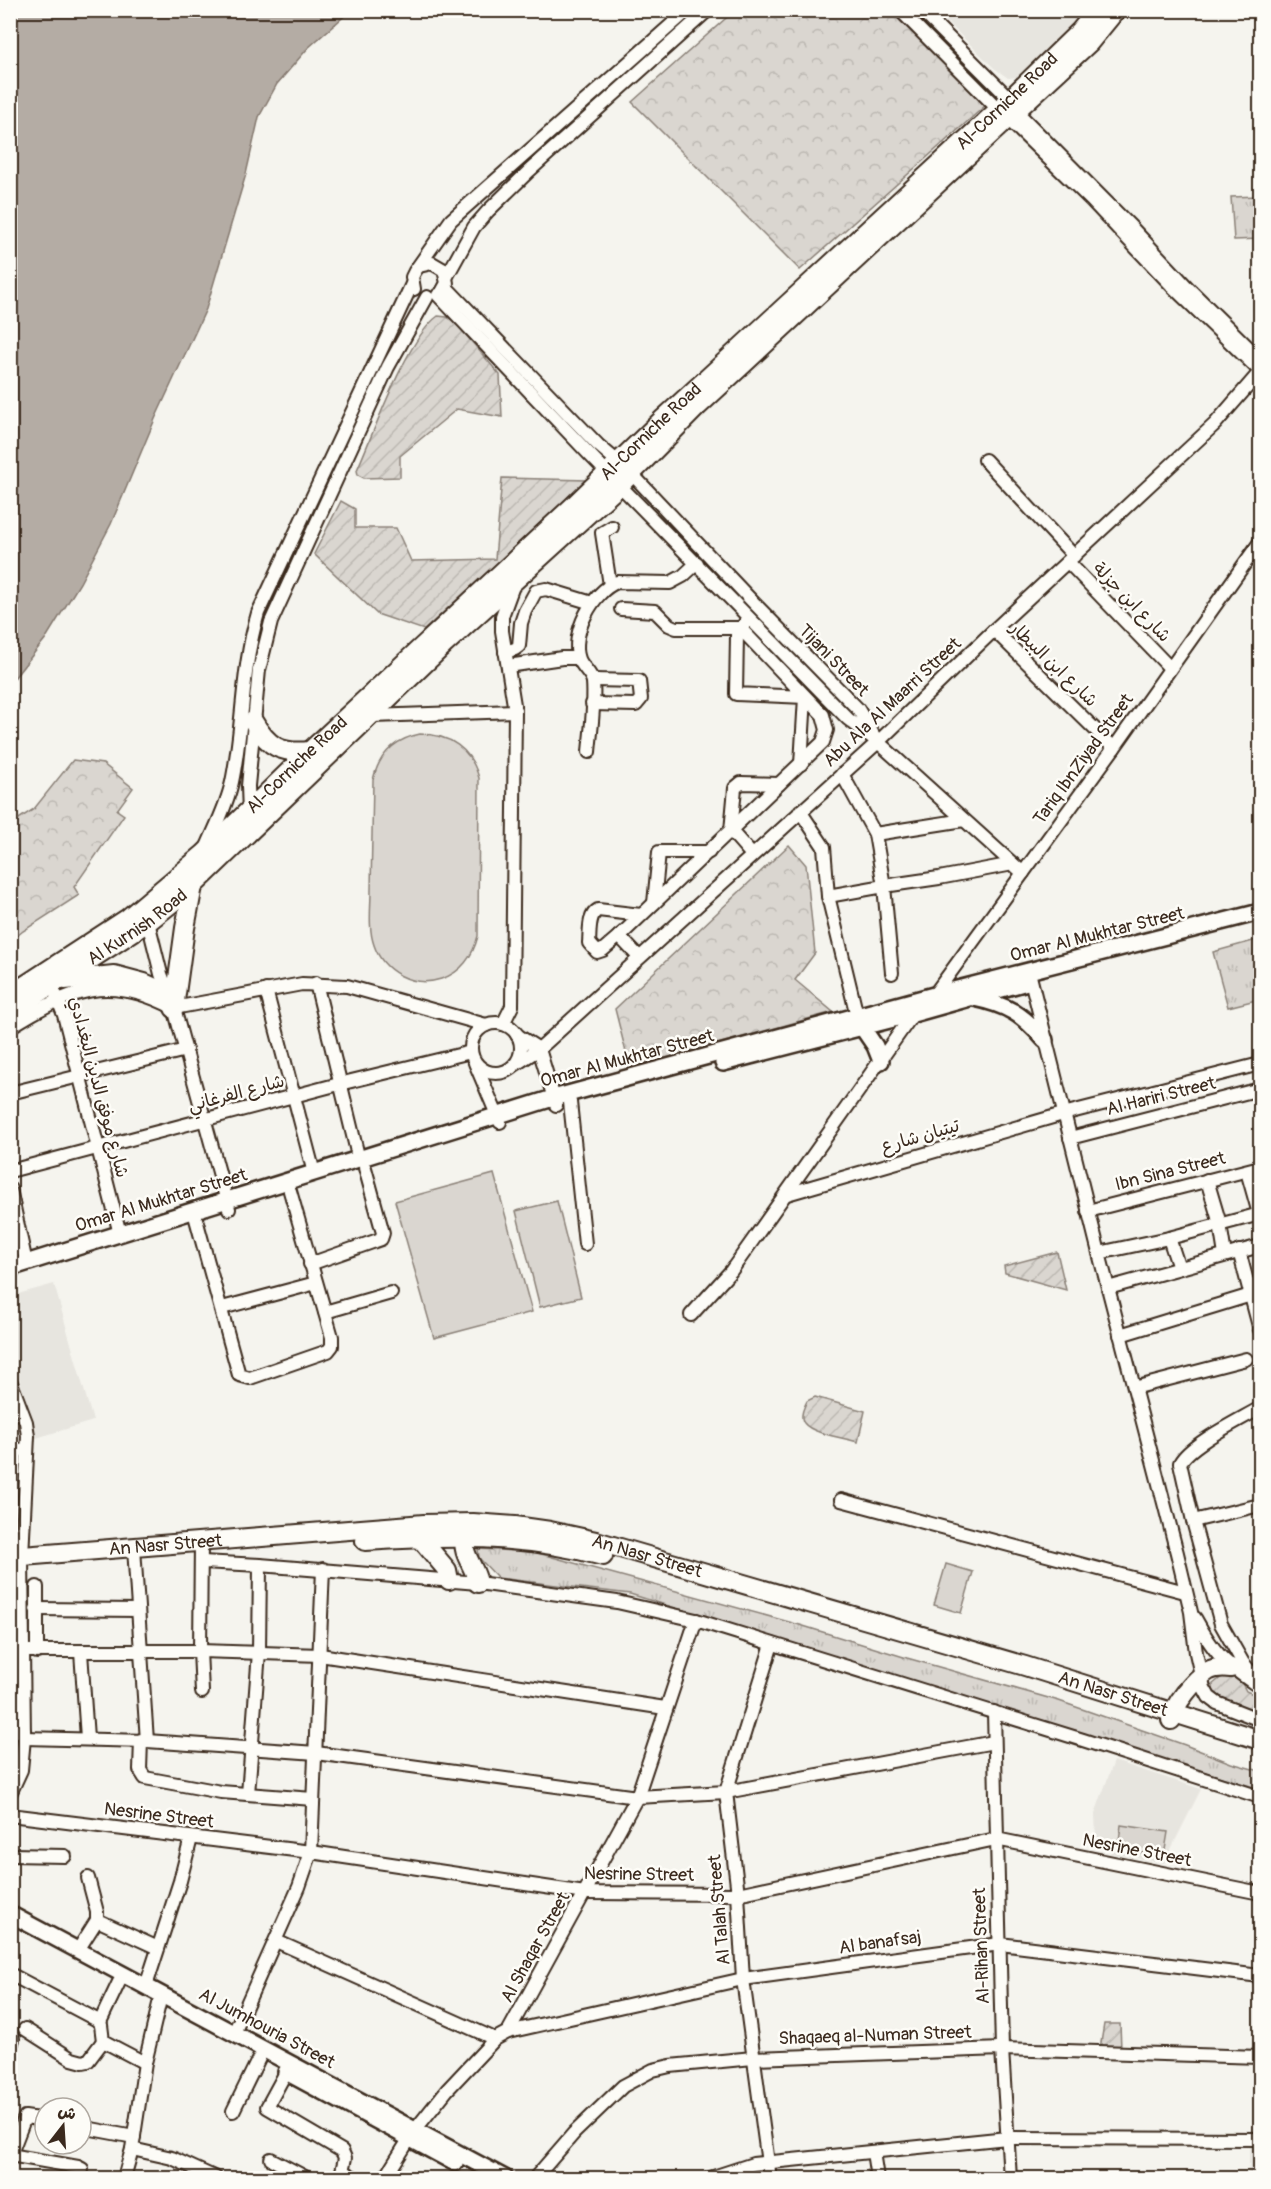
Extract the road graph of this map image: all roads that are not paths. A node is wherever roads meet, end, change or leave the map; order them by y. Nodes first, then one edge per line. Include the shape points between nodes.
1 (688, 10) edge
2 (708, 10) edge
3 (900, 10) edge
4 (921, 10) edge
5 (1097, 10) edge
6 (1116, 10) edge
7 (1008, 110) junction
8 (420, 266) junction
9 (412, 284) junction
10 (440, 289) junction
11 (1260, 359) edge
12 (1260, 372) edge
13 (985, 460) dead end
14 (619, 473) junction
15 (612, 527) dead end
16 (1260, 542) edge
17 (286, 551) junction
18 (299, 558) junction
19 (1071, 559) junction
20 (697, 563) junction
21 (516, 582) junction
22 (610, 585) junction
23 (592, 603) junction
24 (621, 609) dead end
25 (748, 609) junction
26 (740, 628) junction
27 (994, 630) junction
28 (505, 652) junction
29 (578, 658) junction
30 (811, 661) junction
31 (508, 666) junction
32 (1170, 668) junction
33 (800, 670) junction
34 (593, 680) junction
35 (257, 693) junction
36 (243, 694) junction
37 (805, 697) junction
38 (592, 704) junction
39 (515, 711) junction
40 (372, 716) junction
41 (254, 721) junction
42 (878, 742) junction
43 (1114, 748) junction
44 (310, 751) junction
45 (590, 752) dead end
46 (801, 764) junction
47 (842, 774) junction
48 (779, 784) junction
49 (248, 810) junction
50 (801, 811) junction
51 (964, 820) junction
52 (252, 829) junction
53 (731, 831) junction
54 (875, 834) junction
55 (709, 852) junction
56 (204, 854) junction
57 (752, 855) junction
58 (1013, 864) junction
59 (1023, 873) junction
60 (193, 886) junction
61 (884, 886) junction
62 (828, 896) junction
63 (654, 903) junction
64 (1260, 912) edge
65 (641, 915) junction
66 (148, 922) junction
67 (1260, 923) edge
68 (619, 936) junction
69 (639, 957) junction
70 (892, 973) dead end
71 (1030, 976) junction
72 (316, 983) junction
73 (56, 988) junction
74 (266, 990) junction
75 (10, 995) edge
76 (934, 995) junction
77 (971, 997) junction
78 (171, 1001) junction
79 (10, 1012) edge
80 (913, 1014) junction
81 (859, 1021) junction
82 (503, 1024) junction
83 (486, 1025) junction
84 (10, 1027) edge
85 (517, 1035) junction
86 (1045, 1040) junction
87 (539, 1049) junction
88 (186, 1050) junction
89 (473, 1057) junction
90 (881, 1061) junction
91 (516, 1064) junction
92 (1260, 1064) edge
93 (80, 1076) junction
94 (339, 1084) junction
95 (1260, 1089) edge
96 (10, 1094) edge
97 (293, 1096) junction
98 (560, 1102) junction
99 (1063, 1114) junction
100 (205, 1119) junction
101 (499, 1119) junction
102 (1070, 1138) junction
103 (98, 1148) junction
104 (362, 1164) junction
105 (1260, 1167) edge
106 (10, 1171) edge
107 (1247, 1171) junction
108 (314, 1173) junction
109 (1207, 1180) junction
110 (10, 1189) edge
111 (290, 1191) junction
112 (788, 1194) junction
113 (228, 1205) junction
114 (1088, 1211) junction
115 (1260, 1215) edge
116 (196, 1219) junction
117 (1220, 1224) junction
118 (120, 1234) junction
119 (1169, 1238) junction
120 (585, 1244) dead end
121 (1260, 1246) edge
122 (1239, 1251) junction
123 (1099, 1253) junction
124 (1225, 1255) junction
125 (26, 1263) junction
126 (310, 1264) junction
127 (10, 1268) edge
128 (1179, 1268) junction
129 (10, 1277) edge
130 (316, 1283) junction
131 (1108, 1287) junction
132 (391, 1293) dead end
133 (1251, 1295) junction
134 (222, 1308) junction
135 (325, 1312) junction
136 (691, 1315) dead end
137 (1260, 1330) edge
138 (1120, 1335) junction
139 (1246, 1359) dead end
140 (10, 1380) edge
141 (1134, 1388) junction
142 (1260, 1408) edge
143 (27, 1449) junction
144 (10, 1451) edge
145 (24, 1493) junction
146 (10, 1494) edge
147 (841, 1500) dead end
148 (1260, 1505) edge
149 (1193, 1521) junction
150 (17, 1530) edge
151 (465, 1537) junction
152 (420, 1538) junction
153 (135, 1551) junction
154 (202, 1552) junction
155 (16, 1561) edge
156 (260, 1564) junction
157 (323, 1569) junction
158 (449, 1580) junction
159 (478, 1583) junction
160 (36, 1587) dead end
161 (1185, 1592) junction
162 (36, 1609) junction
163 (138, 1610) junction
164 (1191, 1612) junction
165 (696, 1620) junction
166 (772, 1644) junction
167 (200, 1651) junction
168 (37, 1652) junction
169 (81, 1652) junction
170 (141, 1652) junction
171 (259, 1652) junction
172 (320, 1655) junction
173 (18, 1656) edge
174 (1231, 1668) junction
175 (1201, 1677) junction
176 (1260, 1683) edge
177 (1260, 1688) edge
178 (202, 1692) dead end
179 (665, 1708) junction
180 (994, 1712) junction
181 (1172, 1716) junction
182 (1260, 1720) edge
183 (10, 1731) edge
184 (24, 1735) junction
185 (87, 1738) junction
186 (1260, 1740) edge
187 (144, 1741) junction
188 (994, 1742) junction
189 (251, 1749) junction
190 (1260, 1749) edge
191 (316, 1753) junction
192 (726, 1792) junction
193 (10, 1794) edge
194 (248, 1794) junction
195 (637, 1797) junction
196 (1260, 1797) edge
197 (313, 1799) junction
198 (10, 1815) edge
199 (191, 1838) junction
200 (996, 1839) junction
201 (310, 1852) junction
202 (10, 1855) edge
203 (65, 1857) dead end
204 (88, 1878) dead end
205 (585, 1893) junction
206 (1260, 1893) edge
207 (738, 1894) junction
208 (10, 1914) edge
209 (97, 1920) junction
210 (10, 1926) edge
211 (276, 1941) junction
212 (1000, 1944) junction
213 (158, 1948) junction
214 (78, 1950) junction
215 (10, 1974) edge
216 (1260, 1976) edge
217 (743, 1979) junction
218 (119, 1982) junction
219 (146, 1986) junction
220 (159, 2004) junction
221 (100, 2022) junction
222 (25, 2029) dead end
223 (508, 2032) junction
224 (234, 2033) junction
225 (10, 2036) edge
226 (495, 2039) junction
227 (103, 2041) junction
228 (10, 2049) edge
229 (1002, 2049) junction
230 (1260, 2057) edge
231 (259, 2058) junction
232 (753, 2058) junction
233 (145, 2063) junction
234 (286, 2072) junction
235 (233, 2111) dead end
236 (33, 2118) edge
237 (93, 2131) edge
238 (412, 2134) junction
239 (1007, 2138) junction
240 (1260, 2139) edge
241 (133, 2143) junction
242 (873, 2152) junction
243 (11, 2155) edge
244 (271, 2159) dead end
245 (768, 2163) junction
246 (340, 2175) edge
247 (81, 2178) edge
248 (124, 2178) edge
249 (212, 2178) edge
250 (308, 2178) edge
251 (355, 2178) edge
252 (385, 2178) edge
253 (484, 2178) edge
254 (505, 2178) edge
255 (536, 2178) edge
256 (710, 2178) edge
257 (770, 2178) edge
258 (877, 2178) edge
259 (1010, 2178) edge

1 - 8 street via 451,220
2 - 10 street via 488,211 474,227
3 - 7 street
4 - 7 street
5 - 7 highway, Al-Corniche Road
6 - 7 highway, Al-Corniche Road via 1089,44
7 - 11 street via 1132,228
7 - 12 street via 1183,297
7 - 14 highway, Al-Corniche Road via 695,409
8 - 9 street
8 - 10 street via 439,265
9 - 10 street via 416,292
9 - 17 street
10 - 14 street, Tijani Street via 598,445
10 - 18 street via 388,367
12 - 19 street, Abu Ala Al Maarri Street via 1215,424
13 - 19 street, شارع ابن جزلة
14 - 20 street, Tijani Street
14 - 21 highway, Al-Corniche Road via 582,518
14 - 25 street, Tijani Street
14 - 44 highway, Al-Corniche Road
15 - 22 street via 602,532
16 - 32 street, Tariq IbnZiyad Street
17 - 18 street
17 - 36 street via 258,613 247,655
18 - 35 street via 263,646
19 - 27 street, Abu Ala Al Maarri Street
19 - 32 street, شارع ابن جزلة
20 - 22 street via 670,583
20 - 25 street, Tijani Street
21 - 28 street via 502,616
21 - 40 highway, Al-Corniche Road
22 - 23 street
23 - 28 street via 546,589 536,591 521,623 519,646
23 - 29 street via 583,617
24 - 26 street via 655,611 676,628
25 - 26 street
25 - 30 street, Tijani Street
25 - 33 street, Tijani Street
26 - 37 street
26 - 37 street via 736,635 736,694
27 - 42 street, Abu Ala Al Maarri Street
27 - 43 street, شارع ابن البيطار
28 - 31 street
29 - 31 street
29 - 34 street
30 - 33 street
30 - 42 street, Tijani Street via 858,709
31 - 39 street
32 - 43 street, Tariq IbnZiyad Street
33 - 42 street, Tijani Street via 848,719
34 - 38 street
34 - 38 street via 639,681 641,699 636,705
35 - 36 street
35 - 41 street
36 - 56 street via 232,785
37 - 46 street
37 - 46 street via 823,715 827,730 823,742
38 - 45 street
39 - 40 street
39 - 82 street via 512,1006
40 - 52 highway, Al-Corniche Road
41 - 44 highway via 262,736 276,747 292,753
41 - 49 street
42 - 47 street, Abu Ala Al Maarri Street
42 - 51 street
43 - 59 street, Tariq IbnZiyad Street
44 - 49 highway, Al-Corniche Road
46 - 48 street
47 - 50 street, Abu Ala Al Maarri Street
47 - 54 street
48 - 53 street
48 - 53 street via 737,784
49 - 52 street
49 - 56 highway, Al-Corniche Road
50 - 57 street, Abu Ala Al Maarri Street
50 - 62 street via 824,847
51 - 54 street
51 - 58 street
52 - 60 highway, Al Kurnish Road
53 - 55 street
53 - 57 street
54 - 61 street
55 - 63 street
55 - 63 street via 659,852
56 - 75 highway, Al Kurnish Road via 128,918
57 - 69 street, Abu Ala Al Maarri Street
58 - 59 street
58 - 61 street
59 - 76 street, Tariq IbnZiyad Street
60 - 66 highway, Al Kurnish Road
60 - 78 highway
61 - 62 street
61 - 70 street
62 - 81 street
63 - 65 street
64 - 71 main road, Omar Al Mukhtar Street
65 - 68 street
65 - 68 street via 594,912 589,943 597,952
66 - 73 highway, Al Kurnish Road
66 - 78 street
67 - 71 main road, Omar Al Mukhtar Street
68 - 69 street
69 - 87 street, Abu Ala Al Maarri Street
71 - 76 main road, Omar Al Mukhtar Street
71 - 77 main road, Omar Al Mukhtar Street
71 - 86 street
72 - 74 street
72 - 83 street via 347,986
72 - 94 street
73 - 78 highway via 114,975 144,983
73 - 79 highway, Al Kurnish Road
73 - 84 street
73 - 93 street, شارع موفق الدين البغدادي
74 - 78 street
74 - 97 street
76 - 81 main road, Omar Al Mukhtar Street
77 - 80 main road, Omar Al Mukhtar Street
77 - 86 main road via 1008,1007
78 - 88 street
80 - 81 main road, Omar Al Mukhtar Street
80 - 90 street
81 - 90 main road
81 - 98 main road, Omar Al Mukhtar Street
82 - 83 street
82 - 85 street
83 - 89 street via 475,1033
85 - 87 street
85 - 91 street via 521,1049
86 - 99 street
87 - 91 street, Abu Ala Al Maarri Street
87 - 98 street
88 - 93 street
88 - 100 street
89 - 91 street via 480,1068 495,1074
89 - 94 street, شارع الفرغاني
89 - 101 street
90 - 112 street
92 - 99 street, تيتيان شارع
93 - 96 street
93 - 103 street, شارع موفق الدين البغدادي
94 - 97 street, شارع الفرغاني
94 - 104 street
95 - 102 street, Al Hariri Street
97 - 100 street, شارع الفرغاني
97 - 108 street
98 - 101 main road, Omar Al Mukhtar Street
98 - 120 street
99 - 102 street
99 - 112 street, تيتيان شارع
100 - 103 street, شارع الفرغاني
100 - 113 street
101 - 104 main road, Omar Al Mukhtar Street
102 - 114 street
103 - 106 street, شارع الفرغاني
103 - 118 street, شارع موفق الدين البغدادي
104 - 108 main road, Omar Al Mukhtar Street
104 - 111 main road, Omar Al Mukhtar Street
104 - 126 street via 383,1233 381,1239
105 - 107 street, Ibn Sina Street
107 - 109 street, Ibn Sina Street
107 - 115 street
108 - 113 main road, Omar Al Mukhtar Street
109 - 114 street, Ibn Sina Street
109 - 117 street
110 - 125 street
111 - 113 main road, Omar Al Mukhtar Street
111 - 126 street
112 - 136 street via 731,1271
113 - 116 main road, Omar Al Mukhtar Street
113 - 118 main road, Omar Al Mukhtar Street
114 - 123 street
115 - 117 street
116 - 129 main road, Omar Al Mukhtar Street
116 - 134 street
117 - 119 street
117 - 124 street
118 - 125 main road, Omar Al Mukhtar Street
119 - 123 street
119 - 128 street
121 - 122 street
122 - 124 street
122 - 133 street
123 - 131 street
124 - 128 street
125 - 127 main road, Omar Al Mukhtar Street
126 - 130 street
128 - 131 street
130 - 134 street
130 - 135 street
131 - 138 street
132 - 135 street
133 - 137 street
133 - 138 street
134 - 135 street via 239,1375 250,1378 328,1351 332,1337
138 - 141 street
139 - 141 street
140 - 143 street via 26,1422
141 - 161 street
142 - 149 street via 1184,1455 1180,1463
143 - 144 street
143 - 145 street
145 - 146 street
145 - 150 street
147 - 161 street
148 - 149 street
149 - 176 street via 1221,1624 1243,1663
150 - 155 street
151 - 152 highway, An Nasr Street
151 - 159 highway via 465,1554
151 - 181 highway, An Nasr Street via 513,1538 593,1553
152 - 154 highway, An Nasr Street
152 - 158 highway via 446,1567
153 - 154 highway, An Nasr Street
153 - 155 highway, An Nasr Street
153 - 163 street
154 - 156 street
154 - 167 street
154 - 181 highway, An Nasr Street via 424,1524 473,1523 550,1531 684,1565
155 - 173 street
156 - 157 street
156 - 171 street
157 - 158 street
157 - 172 street
158 - 159 street
159 - 165 street via 617,1602
160 - 162 street
161 - 164 street
162 - 163 street
162 - 168 street
163 - 170 street
164 - 174 street via 1211,1647
164 - 175 street
165 - 166 street
165 - 179 street, Al Shaqar Street
166 - 180 street
166 - 192 street, Al Talah Street
167 - 170 street
167 - 171 street
167 - 178 street
168 - 169 street
168 - 173 street
169 - 170 street
169 - 185 street
170 - 187 street
171 - 172 street
171 - 189 street
172 - 179 street
172 - 191 street
173 - 184 street
174 - 175 highway via 1215,1668
174 - 177 street
175 - 181 highway via 1179,1701
175 - 182 street via 1212,1700
179 - 195 street, Al Shaqar Street
180 - 188 street, Al-Rihan Street
180 - 196 street
181 - 186 highway, An Nasr Street
181 - 190 highway, An Nasr Street
183 - 184 street
184 - 185 street
184 - 193 street via 21,1770
185 - 187 street
187 - 189 street
187 - 194 street via 140,1770 145,1778
188 - 192 street
188 - 200 street, Al-Rihan Street
189 - 191 street
189 - 194 street
191 - 195 street
191 - 197 street
192 - 195 street
192 - 207 street, Al Talah Street
194 - 197 street
195 - 205 street, Al Shaqar Street
197 - 201 street
198 - 199 street, Nesrine Street
199 - 201 street, Nesrine Street
199 - 213 street
200 - 206 street, Nesrine Street
200 - 207 street, Nesrine Street
200 - 212 street, Al-Rihan Street
201 - 205 street, Nesrine Street
201 - 211 street
202 - 203 street
204 - 209 street
205 - 207 street, Nesrine Street
205 - 223 street, Al Shaqar Street
207 - 217 street, Al Talah Street
208 - 214 main road, Al Jumhouria Street
209 - 213 street
209 - 214 street
210 - 218 main road, Al Jumhouria Street
211 - 224 street
211 - 226 street
212 - 216 street, Al banafsaj
212 - 217 street, Al banafsaj
212 - 229 street, Al-Rihan Street
213 - 219 street
214 - 219 main road, Al Jumhouria Street
215 - 221 street
217 - 223 street, Al banafsaj
217 - 232 street, Al Talah Street
218 - 220 main road, Al Jumhouria Street
218 - 221 street
219 - 224 main road, Al Jumhouria Street
220 - 231 main road, Al Jumhouria Street
220 - 233 street
221 - 227 street
222 - 227 street via 78,2061 88,2061
223 - 226 street, Al Shaqar Street
224 - 238 main road, Al Jumhouria Street
225 - 228 street
226 - 238 street, Al Shaqar Street
227 - 233 street
229 - 230 street, Shaqaeq al-Numan Street
229 - 232 street, Shaqaeq al-Numan Street
229 - 239 street, Al-Rihan Street
231 - 234 main road, Al Jumhouria Street
231 - 235 street
232 - 245 street, Al Talah Street
232 - 255 street, Shaqaeq al-Numan Street via 670,2066 636,2077 593,2113
233 - 241 street
234 - 238 main road, Al Jumhouria Street
234 - 246 street via 267,2107 342,2151 345,2158
236 - 243 street via 25,2117
237 - 241 street
238 - 252 street, Al Shaqar Street
238 - 253 main road, Al Jumhouria Street
238 - 254 main road, Al Jumhouria Street
239 - 240 street
239 - 242 street
239 - 259 street, Al-Rihan Street
241 - 248 street
241 - 249 street
242 - 245 street
242 - 258 street
243 - 247 street via 78,2167 82,2169
244 - 250 street
245 - 256 street
245 - 257 street, Al Talah Street
246 - 251 street

